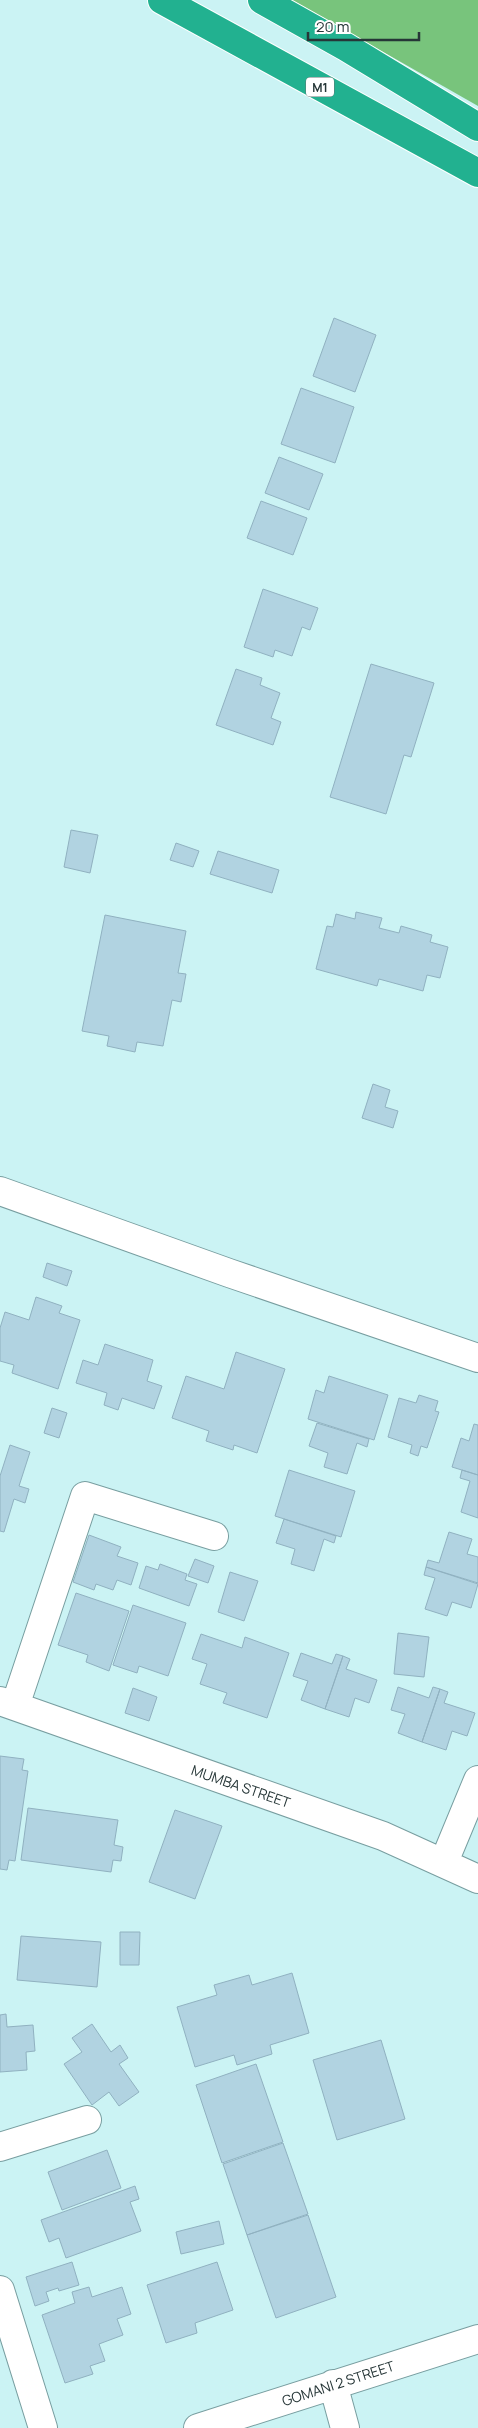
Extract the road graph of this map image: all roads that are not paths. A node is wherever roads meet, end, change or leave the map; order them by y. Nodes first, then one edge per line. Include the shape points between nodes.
1 (162, 0) edge
2 (262, 0) edge
3 (478, 127) edge
4 (478, 173) edge
5 (0, 1191) edge
6 (478, 1358) edge
7 (214, 1536) dead end
8 (8, 1704) edge
9 (478, 1780) edge
10 (444, 1862) junction
11 (478, 1880) edge
12 (87, 2120) dead end
13 (0, 2146) edge
14 (0, 2290) edge
15 (478, 2339) edge
16 (334, 2384) junction
17 (43, 2428) edge
18 (198, 2428) edge
19 (345, 2428) edge

1 - 4 highway, M1
2 - 3 highway via 346,46
5 - 6 street
7 - 8 street via 85,1496
8 - 10 street, MUMBA STREET via 383,1836
9 - 10 street
10 - 11 street, MUMBA STREET
12 - 13 street
14 - 17 street
15 - 16 street, GOMANI 2 STREET
16 - 18 street, GOMANI 2 STREET
16 - 19 street

